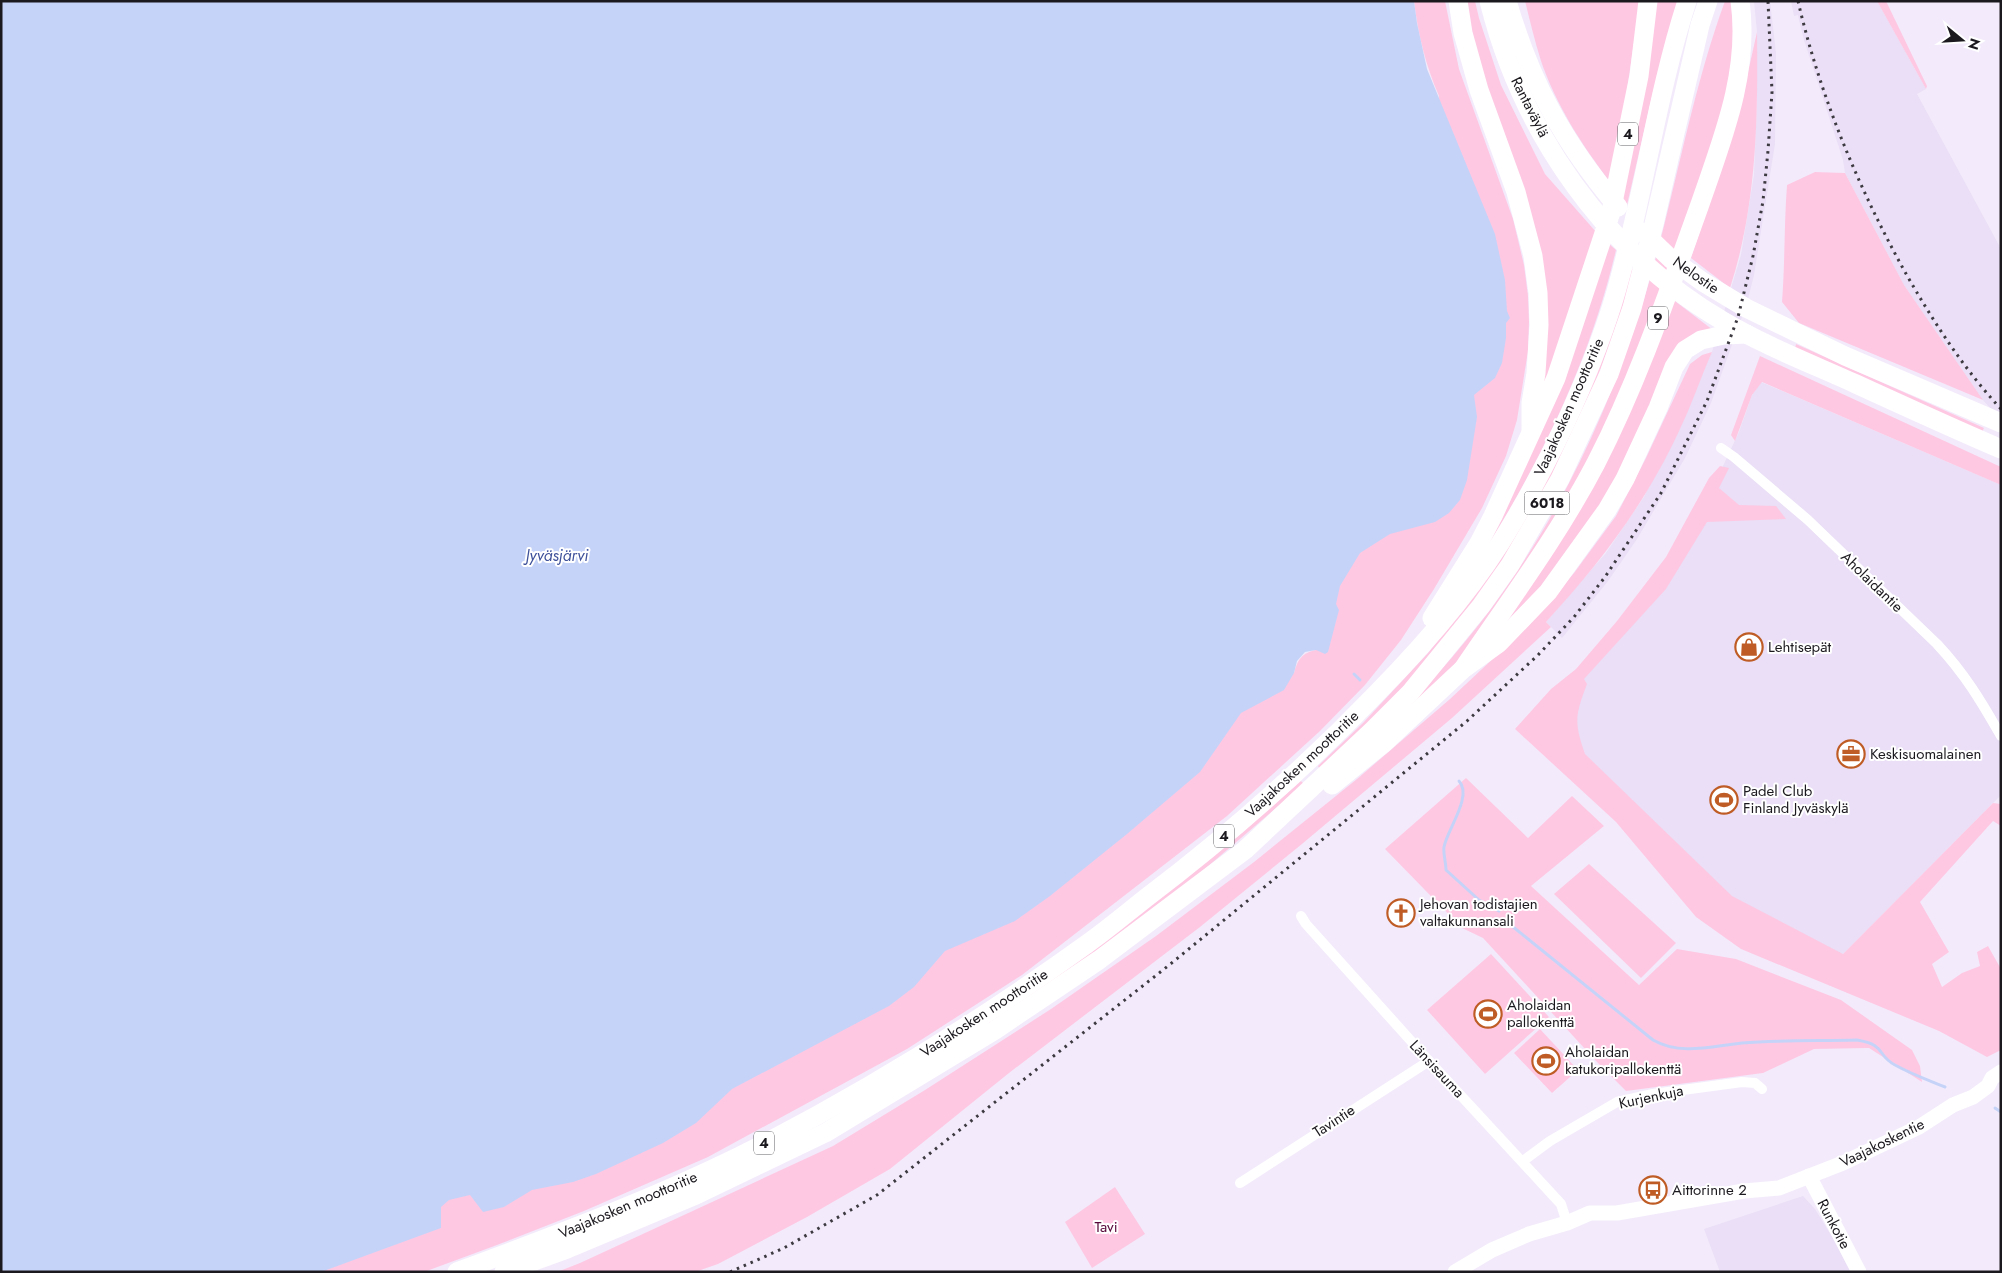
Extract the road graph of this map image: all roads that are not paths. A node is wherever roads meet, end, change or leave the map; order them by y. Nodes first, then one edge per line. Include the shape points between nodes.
1 (1458, 1) edge
2 (1489, 1) edge
3 (1507, 1) edge
4 (1648, 1) edge
5 (1687, 1) edge
6 (1708, 1) edge
7 (1740, 1) edge
8 (1588, 205) joint
9 (1747, 334) junction
10 (2001, 423) edge
11 (1532, 434) junction
12 (1993, 446) edge
13 (1721, 448) dead end
14 (1408, 661) junction
15 (1463, 669) junction
16 (2001, 736) edge
17 (1270, 829) junction
18 (1301, 916) dead end
19 (1429, 1061) junction
20 (1997, 1075) edge
21 (1762, 1089) dead end
22 (1523, 1161) junction
23 (1809, 1176) junction
24 (1240, 1183) dead end
25 (1567, 1223) junction
26 (457, 1272) edge
27 (504, 1272) edge
28 (1455, 1272) edge
29 (1859, 1272) edge

1 - 11 highway via 1479,90 1516,192 1533,256 1539,325 1536,373 1530,403
2 - 8 highway, Rantaväylä / 4 via 1507,61 1529,111
3 - 10 highway, Nelostie via 1535,80 1554,118 1589,173 1671,259 1746,308 1794,333
4 - 11 highway, 4 via 1639,76 1610,212 1556,378
5 - 14 highway, Vaajakosken moottoritie / 6018 via 1613,302 1579,393 1512,525 1472,583
6 - 17 highway, Vaajakosken moottoritie / 6018 via 1632,308 1609,374 1560,479 1510,565 1442,656 1410,693
7 - 15 highway, 9 via 1742,46 1736,93 1675,274 1632,383 1596,462 1567,514 1529,576
8 - 9 highway, Nelostie / 4 via 1616,236 1663,278 1695,303
9 - 12 highway, Nelostie / 4
9 - 15 highway, 4 via 1700,340 1685,350 1674,367 1625,478 1575,556 1524,618 1498,643
11 - 14 highway, 4 via 1479,543
13 - 16 street, Aholaidantie via 1808,520 1937,644 1979,696
14 - 26 highway, Vaajakosken moottoritie / 4 via 1298,772 1190,865 1092,940 932,1048 760,1146 668,1190
15 - 17 highway, 4 via 1384,743
17 - 27 highway, Vaajakosken moottoritie / 4 via 1083,971 995,1030 825,1133 696,1194
18 - 19 street, Länsisauma
19 - 22 street, Länsisauma
19 - 24 street, Tavintie
20 - 23 main road, Vaajakoskentie via 1973,1097 1953,1105 1919,1127
21 - 22 street, Kurjenkuja via 1755,1083 1742,1082 1617,1102 1550,1141
22 - 25 street, Länsisauma via 1561,1204
23 - 25 main road, Vaajakoskentie via 1777,1178 1744,1191 1616,1213 1592,1224
23 - 29 main road, Runkotie
25 - 28 main road, Vaajakoskentie via 1529,1234 1492,1250

